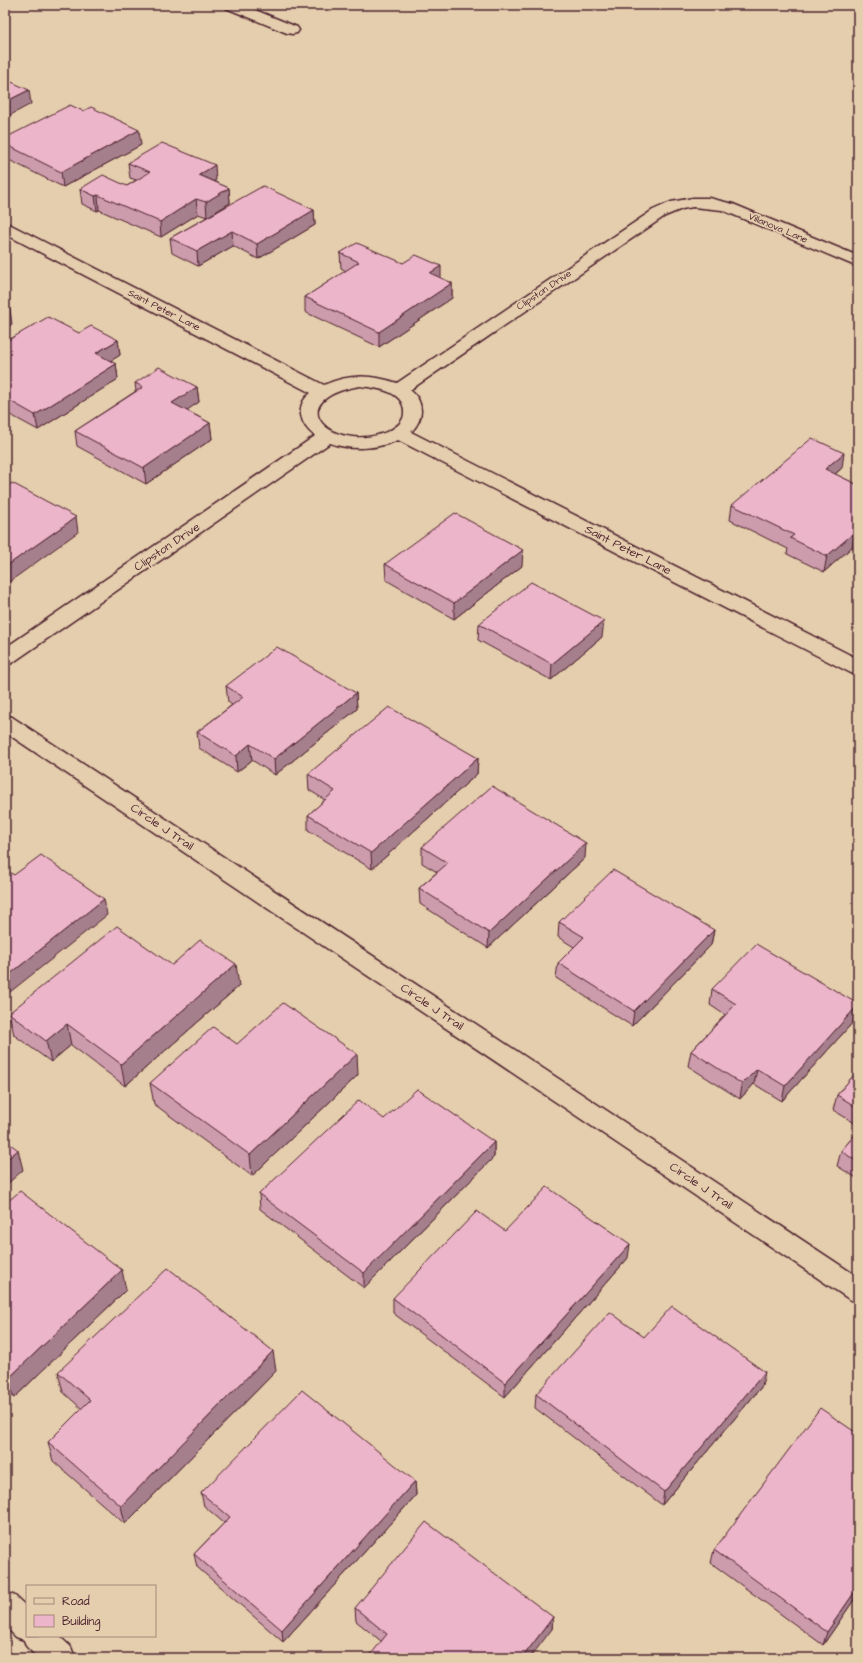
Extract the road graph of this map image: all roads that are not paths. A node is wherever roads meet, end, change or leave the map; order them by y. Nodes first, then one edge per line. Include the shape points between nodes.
1 (231, 5) edge
2 (292, 30) dead end
3 (695, 201) joint
4 (5, 228) edge
5 (858, 262) edge
6 (398, 390) junction
7 (323, 392) junction
8 (399, 433) junction
9 (328, 436) junction
10 (5, 658) edge
11 (858, 668) edge
12 (5, 722) edge
13 (858, 1291) edge
14 (5, 1606) edge
15 (26, 1626) edge
16 (38, 1637) edge
17 (60, 1658) edge

1 - 2 street
3 - 5 street, Villanova Lane via 727,207
3 - 6 street, Clipston Drive via 675,205 659,213
4 - 7 street, Saint Peter Lane
6 - 7 street via 386,385 360,381 340,384
6 - 8 street via 411,403 413,411 410,423
7 - 9 street via 310,406 309,415 312,423
8 - 9 street via 380,441 356,443
8 - 11 street, Saint Peter Lane
9 - 10 street, Clipston Drive
12 - 13 street, Circle J Trail
14 - 15 street
16 - 17 street

